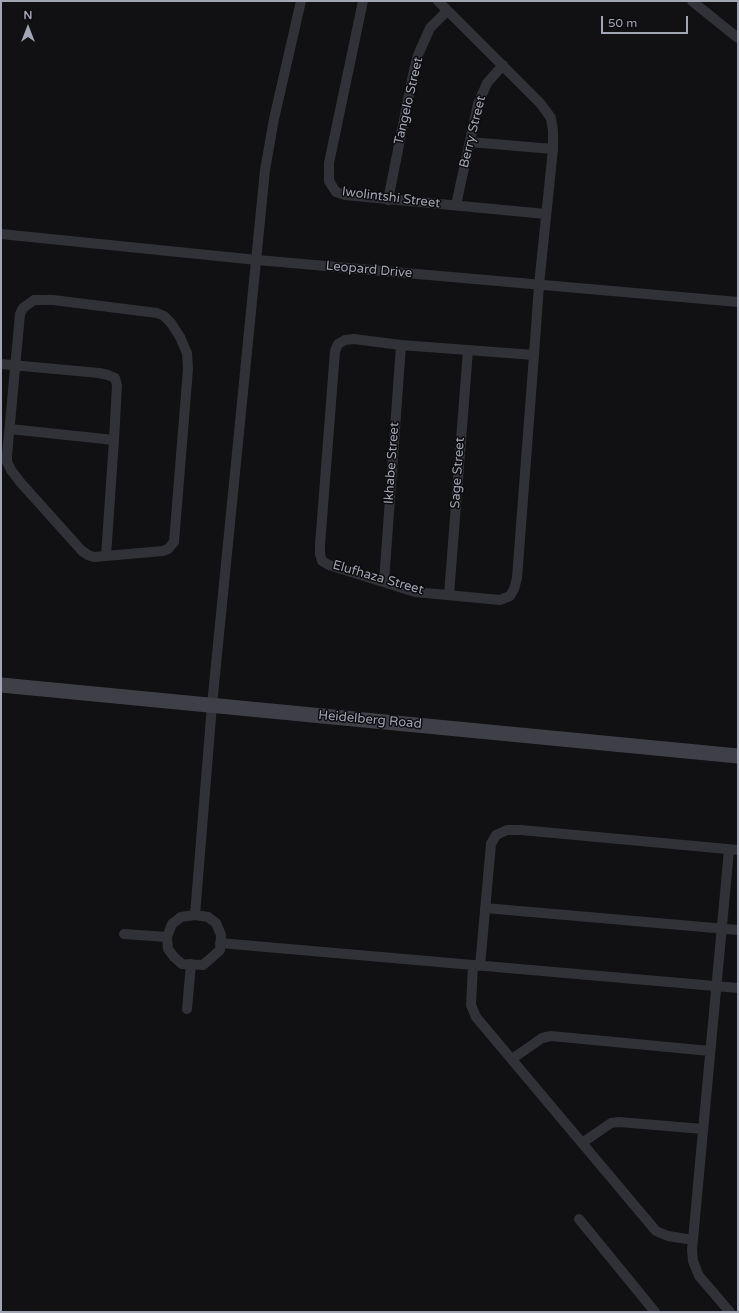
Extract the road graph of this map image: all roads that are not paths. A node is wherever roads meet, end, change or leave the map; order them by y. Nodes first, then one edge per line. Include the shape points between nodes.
1 (301, 1) edge
2 (364, 1) edge
3 (438, 1) edge
4 (692, 1) edge
5 (447, 11) junction
6 (738, 38) edge
7 (503, 65) junction
8 (470, 142) junction
9 (553, 149) junction
10 (388, 200) junction
11 (456, 205) junction
12 (546, 214) junction
13 (1, 234) edge
14 (257, 260) junction
15 (539, 285) junction
16 (738, 302) edge
17 (401, 345) junction
18 (468, 350) junction
19 (534, 355) junction
20 (1, 364) edge
21 (14, 365) junction
22 (10, 429) junction
23 (114, 440) junction
24 (106, 556) junction
25 (384, 582) junction
26 (449, 595) junction
27 (1, 685) edge
28 (212, 705) junction
29 (738, 756) edge
30 (733, 850) edge
31 (485, 908) junction
32 (195, 915) junction
33 (721, 928) junction
34 (738, 930) edge
35 (124, 934) dead end
36 (167, 937) junction
37 (220, 943) junction
38 (191, 964) junction
39 (476, 966) junction
40 (715, 986) junction
41 (738, 988) edge
42 (187, 1009) dead end
43 (710, 1051) junction
44 (512, 1059) junction
45 (703, 1130) junction
46 (582, 1143) junction
47 (579, 1218) dead end
48 (693, 1240) junction
49 (655, 1312) edge
50 (730, 1312) edge

1 - 14 street via 268,148
2 - 10 street, Iwolintshi Street via 333,141 328,181 336,192 345,195
3 - 5 street
4 - 6 street
5 - 7 street
5 - 10 street, Tangelo Street via 430,28 418,55
7 - 8 street, Berry Street via 487,83 482,94
7 - 9 street via 551,118
8 - 9 street
8 - 11 street, Berry Street
9 - 12 street
10 - 11 street, Iwolintshi Street
11 - 12 street, Iwolintshi Street
12 - 15 street
13 - 14 street, Leopard Drive
14 - 15 street, Leopard Drive
14 - 28 street
15 - 16 street, Leopard Drive
15 - 19 street, Elufhaza Street
17 - 18 street, Elufhaza Street
17 - 25 street, Ikhabe Street
17 - 25 street, Elufhaza Street via 348,339 338,344 335,351 320,545 322,560 328,565
18 - 19 street, Elufhaza Street
18 - 26 street, Sage Street
19 - 26 street, Elufhaza Street via 517,578 514,589 510,596 500,600
20 - 21 street
21 - 22 street
21 - 23 street via 108,374 115,378 117,385
21 - 24 street via 20,314 22,308 34,300 157,313 171,323 185,345 188,369 174,542 164,552
22 - 23 street
22 - 24 street via 6,456 11,470 82,551 94,557
23 - 24 street
25 - 26 street, Elufhaza Street via 415,592
27 - 28 main road, Heidelberg Road
28 - 29 main road, Heidelberg Road
28 - 32 street
30 - 31 street via 507,830 496,835 491,844
30 - 33 street
31 - 33 street
31 - 39 street
32 - 36 street via 181,917 172,924
32 - 37 street via 208,917 216,923 221,935
33 - 34 street
33 - 40 street
35 - 36 street
36 - 38 street via 168,949 174,958 182,964
37 - 38 street via 220,950 203,965
37 - 39 street
38 - 42 street
39 - 40 street
39 - 44 street via 471,1005 476,1017
40 - 41 street
40 - 43 street
43 - 44 street via 550,1036 542,1038
43 - 45 street
44 - 46 street
45 - 46 street via 619,1122 611,1123
45 - 48 street
46 - 48 street via 656,1231 668,1236
47 - 49 street
48 - 50 street via 693,1261 700,1276

